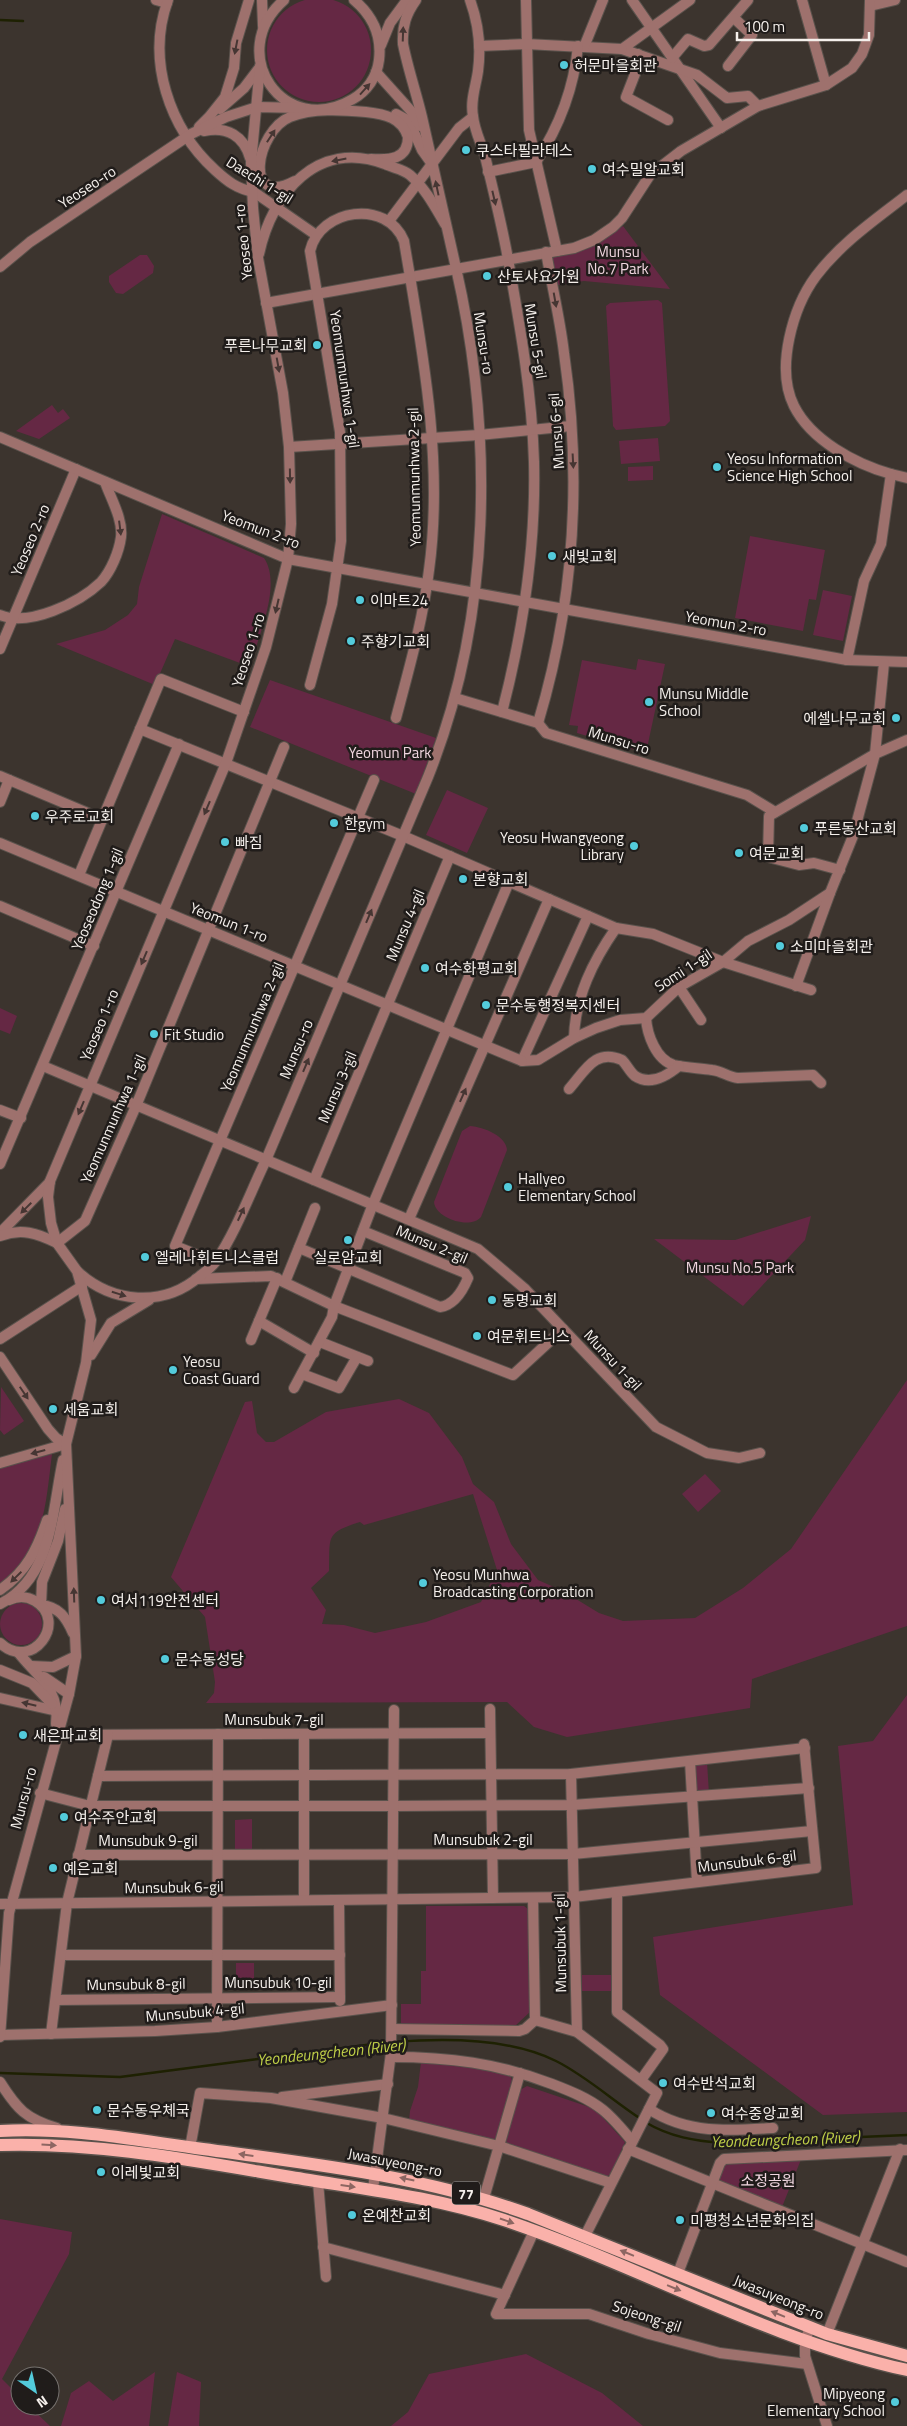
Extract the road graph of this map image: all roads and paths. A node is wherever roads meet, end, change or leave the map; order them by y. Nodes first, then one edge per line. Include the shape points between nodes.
1 (156, 0) edge
2 (250, 0) edge
3 (262, 0) edge
4 (284, 0) edge
5 (354, 0) edge
6 (406, 0) edge
7 (416, 0) edge
8 (470, 0) edge
9 (526, 0) edge
10 (603, 0) edge
11 (632, 0) edge
12 (690, 0) edge
13 (748, 0) edge
14 (802, 0) edge
15 (895, 0) edge
16 (168, 2) edge
17 (870, 3) edge
18 (734, 18) junction
19 (263, 26) junction
20 (652, 28) junction
21 (526, 44) junction
22 (479, 46) junction
23 (581, 46) junction
24 (380, 48) junction
25 (622, 49) junction
26 (638, 54) junction
27 (672, 58) junction
28 (260, 66) junction
29 (728, 66) dead end
30 (680, 69) junction
31 (376, 72) junction
32 (826, 85) junction
33 (758, 106) junction
34 (257, 107) junction
35 (301, 108) junction
36 (321, 111) junction
37 (383, 114) junction
38 (473, 117) junction
39 (209, 118) junction
40 (668, 120) dead end
41 (720, 128) junction
42 (426, 135) junction
43 (188, 136) junction
44 (371, 159) junction
45 (536, 162) junction
46 (251, 163) junction
47 (432, 164) junction
48 (488, 172) junction
49 (295, 181) junction
50 (418, 183) junction
51 (254, 192) junction
52 (907, 195) edge
53 (276, 208) junction
54 (389, 222) junction
55 (445, 225) junction
56 (316, 235) junction
57 (552, 251) junction
58 (258, 258) junction
59 (508, 258) junction
60 (0, 266) edge
61 (456, 269) junction
62 (410, 277) junction
63 (316, 294) junction
64 (266, 302) junction
65 (571, 426) junction
66 (532, 429) junction
67 (479, 435) junction
68 (0, 437) edge
69 (432, 437) junction
70 (341, 443) junction
71 (289, 447) junction
72 (76, 469) junction
73 (891, 474) junction
74 (907, 478) edge
75 (106, 482) junction
76 (288, 559) junction
77 (338, 568) junction
78 (427, 584) junction
79 (474, 592) junction
80 (525, 602) junction
81 (564, 609) junction
82 (0, 615) edge
83 (12, 620) junction
84 (0, 649) edge
85 (847, 660) junction
86 (907, 662) edge
87 (884, 663) junction
88 (310, 685) dead end
89 (455, 698) junction
90 (244, 712) junction
91 (502, 712) junction
92 (396, 718) dead end
93 (538, 723) junction
94 (140, 729) junction
95 (907, 740) edge
96 (179, 744) junction
97 (284, 747) dead end
98 (875, 754) junction
99 (226, 763) junction
100 (4, 778) edge
101 (374, 780) dead end
102 (271, 782) junction
103 (0, 802) edge
104 (775, 812) junction
105 (358, 817) junction
106 (102, 819) junction
107 (403, 836) junction
108 (0, 843) edge
109 (450, 856) junction
110 (840, 870) junction
111 (79, 875) junction
112 (509, 882) junction
113 (117, 891) junction
114 (830, 893) junction
115 (549, 899) junction
116 (0, 906) edge
117 (164, 911) junction
118 (588, 916) junction
119 (616, 928) junction
120 (210, 931) junction
121 (94, 946) junction
122 (723, 962) junction
123 (295, 965) junction
124 (340, 984) junction
125 (796, 986) junction
126 (678, 987) junction
127 (811, 990) dead end
128 (388, 1005) junction
129 (646, 1018) junction
130 (701, 1020) dead end
131 (446, 1030) junction
132 (574, 1038) junction
133 (484, 1047) junction
134 (522, 1061) junction
135 (43, 1066) junction
136 (679, 1066) junction
137 (821, 1083) dead end
138 (90, 1086) junction
139 (570, 1089) dead end
140 (136, 1106) junction
141 (0, 1110) edge
142 (21, 1118) junction
143 (220, 1141) junction
144 (266, 1160) junction
145 (0, 1164) edge
146 (314, 1180) junction
147 (50, 1181) junction
148 (373, 1204) junction
149 (315, 1208) dead end
150 (409, 1219) junction
151 (363, 1231) junction
152 (0, 1234) edge
153 (57, 1243) junction
154 (299, 1248) junction
155 (216, 1262) junction
156 (348, 1269) junction
157 (77, 1271) junction
158 (196, 1279) junction
159 (281, 1280) junction
160 (82, 1286) junction
161 (153, 1298) junction
162 (334, 1306) junction
163 (259, 1322) junction
164 (563, 1328) junction
165 (0, 1339) edge
166 (251, 1340) dead end
167 (320, 1342) junction
168 (314, 1353) junction
169 (0, 1357) edge
170 (357, 1357) junction
171 (368, 1361) dead end
172 (86, 1363) junction
173 (302, 1374) junction
174 (294, 1388) dead end
175 (66, 1444) junction
176 (760, 1453) dead end
177 (0, 1463) edge
178 (57, 1486) junction
179 (68, 1495) junction
180 (0, 1590) edge
181 (1, 1604) edge
182 (41, 1605) junction
183 (75, 1641) junction
184 (0, 1643) edge
185 (18, 1652) junction
186 (76, 1656) junction
187 (30, 1666) junction
188 (0, 1670) edge
189 (39, 1673) junction
190 (70, 1694) junction
191 (0, 1698) edge
192 (490, 1709) dead end
193 (394, 1710) dead end
194 (57, 1711) junction
195 (490, 1733) junction
196 (218, 1734) junction
197 (304, 1734) junction
198 (394, 1734) junction
199 (57, 1735) junction
200 (108, 1735) junction
201 (54, 1745) junction
202 (690, 1761) junction
203 (491, 1774) junction
204 (571, 1774) junction
205 (304, 1775) junction
206 (393, 1775) junction
207 (98, 1776) junction
208 (218, 1776) junction
209 (808, 1788) junction
210 (40, 1793) junction
211 (692, 1796) junction
212 (491, 1805) junction
213 (572, 1805) junction
214 (90, 1806) junction
215 (218, 1806) junction
216 (304, 1806) junction
217 (393, 1806) junction
218 (812, 1831) junction
219 (695, 1842) junction
220 (393, 1854) junction
221 (492, 1854) junction
222 (573, 1854) junction
223 (78, 1855) junction
224 (218, 1855) junction
225 (304, 1855) junction
226 (697, 1882) junction
227 (617, 1892) junction
228 (574, 1897) junction
229 (493, 1898) junction
230 (533, 1898) junction
231 (392, 1899) junction
232 (304, 1900) junction
233 (339, 1900) junction
234 (217, 1901) junction
235 (68, 1903) junction
236 (5, 1904) edge
237 (217, 1954) junction
238 (340, 1954) junction
239 (61, 1955) junction
240 (340, 1997) junction
241 (216, 1998) junction
242 (56, 2000) junction
243 (392, 2005) junction
244 (340, 2011) junction
245 (535, 2020) junction
246 (217, 2027) junction
247 (392, 2029) junction
248 (577, 2032) junction
249 (51, 2034) junction
250 (0, 2036) edge
251 (391, 2055) junction
252 (520, 2073) junction
253 (641, 2080) junction
254 (0, 2082) edge
255 (388, 2084) junction
256 (271, 2098) junction
257 (648, 2110) junction
258 (383, 2118) junction
259 (773, 2128) dead end
260 (0, 2131) edge
261 (68, 2131) junction
262 (0, 2145) edge
263 (630, 2145) junction
264 (499, 2146) junction
265 (190, 2148) junction
266 (904, 2150) edge
267 (375, 2173) junction
268 (318, 2182) junction
269 (426, 2183) junction
270 (611, 2183) junction
271 (712, 2184) junction
272 (373, 2189) junction
273 (423, 2198) junction
274 (484, 2198) junction
275 (534, 2231) junction
276 (585, 2236) junction
277 (862, 2245) junction
278 (323, 2247) junction
279 (907, 2262) edge
280 (678, 2274) junction
281 (326, 2277) dead end
282 (505, 2295) junction
283 (810, 2327) junction
284 (827, 2334) junction
285 (805, 2341) junction
286 (872, 2346) junction
287 (907, 2356) edge
288 (867, 2361) junction
289 (807, 2364) junction
290 (907, 2370) edge
291 (827, 2426) edge

1 - 16 street, Daechi 1-gil
2 -> 39 street via 236,43 232,78 225,96
3 - 19 street
4 - 19 street
5 - 24 street via 372,20
6 - 24 street via 390,23
42 -> 7 street, Munsu-ro via 403,44 404,24
8 - 22 street, Munsu 5-gil
9 - 21 street, Munsu 6-gil
10 - 23 street
11 - 20 street
12 - 20 street
13 - 18 street
14 - 32 street
15 - 17 street
16 - 43 street, Daechi 1-gil via 161,38 161,74 172,110
17 - 32 street via 869,35 862,54 852,68
18 - 27 street via 709,45 688,39
18 - 29 street via 752,35
19 - 28 street, Yeoseo 1-ro via 258,46
20 - 25 street
20 - 27 street
21 - 22 street
21 - 23 street
21 - 45 street, Munsu 6-gil via 529,130
22 - 38 street, Munsu 5-gil
23 - 25 street
23 - 45 street via 562,112
24 - 31 street
25 - 26 street
26 - 30 street
26 - 40 street via 626,97
27 - 30 street
28 - 34 street, Yeoseo 1-ro
28 - 35 street via 273,89 283,99
28 - 39 street via 244,88
30 - 33 street via 697,75 726,98 748,96
30 - 41 street
36 -> 31 street via 340,107 358,96 369,86
31 - 42 street via 411,111
32 - 33 street
33 - 41 street
34 - 35 street
34 - 43 street
34 - 46 street, Yeoseo 1-ro
35 - 36 street
36 - 37 street
49 -> 36 street via 276,187 264,183 258,168 262,152 280,123 291,116
37 - 44 street via 404,127 408,147 390,160
37 - 47 street via 397,114 409,121
38 - 47 street via 459,128
38 - 48 street, Munsu 5-gil
39 - 43 street
41 - 57 street via 654,172 622,218 609,230 583,245
42 - 47 street, Munsu-ro
43 - 46 street via 216,129 232,133 243,141
43 - 51 street, Daechi 1-gil via 201,157 220,174 239,188
43 - 60 street, Yeoseo-ro via 30,242
44 -> 49 street via 337,159 316,167
44 - 50 street via 402,170
45 - 48 street
45 - 57 street, Munsu 6-gil
46 - 51 street, Yeoseo 1-ro
47 - 50 street
55 -> 47 street, Munsu-ro
48 -> 59 street, Munsu 5-gil
49 - 53 street
50 - 54 street
50 - 55 street
51 - 53 street, Daechi 1-gil
51 - 58 street, Yeoseo 1-ro
52 - 73 street via 862,230 816,276 794,321 787,362 792,404 805,423 845,454
53 - 56 street, Daechi 1-gil
53 - 58 street
54 - 56 street via 366,213 348,215 329,223
54 - 62 street, Yeomunmunhwa 2-gil via 398,229 404,242
55 - 61 street, Munsu-ro
56 - 63 street, Yeomunmunhwa 1-gil via 310,251
57 - 59 street
57 -> 65 street, Munsu 6-gil
58 - 64 street, Yeoseo 1-ro
59 - 61 street
59 - 66 street, Munsu 5-gil via 526,364
61 - 62 street
61 - 67 street, Munsu-ro via 475,382
62 - 63 street
62 - 69 street, Yeomunmunhwa 2-gil
63 - 64 street
63 - 70 street, Yeomunmunhwa 1-gil
64 -> 71 street, Yeoseo 1-ro via 283,393
65 - 66 street
65 -> 81 street, Munsu 6-gil via 574,503
66 - 67 street
66 - 80 street, Munsu 5-gil via 534,490
67 - 69 street
67 - 79 street, Munsu-ro via 482,507
68 - 72 street, Yeomun 2-ro
69 - 70 street
69 - 78 street, Yeomunmunhwa 2-gil
70 - 71 street
70 - 77 street, Yeomunmunhwa 1-gil
71 -> 76 street, Yeoseo 1-ro via 291,524
72 - 75 street, Yeomun 2-ro
72 - 83 street, Yeoseo 2-ro
73 - 74 street
73 - 85 street via 881,544 862,589
75 - 76 street, Yeomun 2-ro
75 -> 83 street via 121,532 108,573 67,604 44,614
76 - 77 street, Yeomun 2-ro
76 -> 90 street, Yeoseo 1-ro via 269,637
77 - 78 street, Yeomun 2-ro
77 - 88 street, Yeomunmunhwa 1-gil via 327,626
78 - 79 street, Yeomun 2-ro
78 - 92 street, Yeomunmunhwa 2-gil via 412,660
79 - 80 street, Yeomun 2-ro
79 - 89 street, Munsu-ro
80 - 81 street, Yeomun 2-ro
80 - 91 street via 516,658
81 - 85 street, Yeomun 2-ro
81 - 93 street via 551,680
82 - 83 street
83 - 84 street, Yeoseo 2-ro
85 - 87 street, Yeomun 2-ro
86 - 87 street, Yeomun 2-ro
87 - 98 street
89 - 91 street, Munsu-ro
89 - 107 street, Munsu-ro via 438,752
90 - 94 street via 161,679
90 - 99 street, Yeoseo 1-ro
91 - 93 street, Munsu-ro
93 - 104 street, Munsu-ro via 546,733 747,795
94 - 96 street
94 - 106 street
95 - 98 street
96 - 99 street
96 - 113 street, Yeoseodong 1-gil
97 - 102 street, Yeomunmunhwa 1-gil
98 - 104 street
98 - 110 street via 853,836
99 - 102 street
99 -> 117 street, Yeoseo 1-ro
100 - 103 street
100 - 106 street
101 - 105 street, Yeomunmunhwa 2-gil
102 - 105 street
102 - 120 street, Yeomunmunhwa 1-gil
104 - 110 street via 768,817 768,857
105 - 107 street
105 - 123 street, Yeomunmunhwa 2-gil
106 - 111 street
107 - 109 street
124 -> 107 street, Munsu-ro
108 - 111 street, Yeomun 1-ro
109 - 112 street
109 - 128 street, Munsu 4-gil
110 - 114 street
111 - 113 street, Yeomun 1-ro
112 - 115 street
112 - 131 street
113 - 117 street, Yeomun 1-ro
113 - 121 street, Yeoseodong 1-gil
114 - 122 street, Somi 1-gil via 789,920 748,941
114 - 125 street
115 - 118 street
115 - 133 street
116 - 121 street
117 - 120 street, Yeomun 1-ro
117 -> 138 street, Yeoseo 1-ro
118 - 119 street
118 - 134 street
119 - 122 street via 653,934
119 - 132 street via 598,955 580,997 574,1018
120 - 123 street, Yeomun 1-ro
120 - 140 street, Yeomunmunhwa 1-gil
121 - 135 street, Yeoseodong 1-gil
122 - 125 street
122 - 126 street, Somi 1-gil
123 - 124 street, Yeomun 1-ro
123 - 143 street, Yeomunmunhwa 2-gil
124 - 128 street, Yeomun 1-ro
144 -> 124 street, Munsu-ro
125 - 127 street
126 - 129 street, Somi 1-gil
126 - 130 street
128 - 131 street, Yeomun 1-ro
128 - 146 street, Munsu 3-gil
129 - 132 street via 616,1021
129 - 136 street via 658,1053 668,1063
131 - 133 street, Yeomun 1-ro
131 - 148 street
132 - 134 street via 538,1060
133 - 134 street, Yeomun 1-ro
150 -> 133 street
135 - 138 street
135 - 142 street, Yeoseodong 1-gil
136 - 137 street via 714,1070 738,1078 813,1075
136 - 139 street via 666,1076 647,1080 635,1075 622,1060 602,1056 593,1061
138 - 140 street, Munsu 1-gil
138 -> 147 street, Yeoseo 1-ro
140 - 143 street, Munsu 1-gil
140 - 153 street, Yeomunmunhwa 1-gil via 84,1221
141 - 142 street
142 - 145 street, Yeoseodong 1-gil
143 - 144 street, Munsu 1-gil
143 - 155 street, Yeomunmunhwa 2-gil via 175,1246
144 - 146 street, Munsu 1-gil
155 -> 144 street, Munsu-ro
146 - 148 street, Munsu 1-gil
147 -> 152 street
147 - 153 street, Yeoseo 1-ro via 48,1208
148 - 150 street, Munsu 1-gil
148 - 151 street
149 - 154 street
150 - 164 street, Munsu 1-gil via 463,1242 490,1258
151 - 156 street
151 - 156 street, Munsu 2-gil via 465,1273 468,1279 459,1295 440,1307
152 - 153 street via 25,1231
153 - 157 street
154 - 156 street, Munsu 2-gil
154 - 159 street
155 - 158 street, Munsu-ro
156 - 162 street
157 - 160 street
157 -> 161 street, Munsu-ro via 94,1285 114,1293
158 - 159 street via 268,1275
158 - 161 street, Munsu-ro via 167,1296
159 - 162 street
159 - 163 street
160 - 165 street
160 - 172 street via 91,1320
161 - 172 street via 111,1323
162 - 164 street via 512,1375
162 - 167 street
163 - 166 street
163 - 168 street
164 - 176 street, Munsu 1-gil via 656,1427 707,1452 739,1458
167 - 168 street
167 - 170 street
168 - 173 street
169 -> 175 street via 52,1434
170 - 171 street
170 - 173 street via 339,1388
172 - 175 street
173 - 174 street
175 -> 177 street
175 - 178 street
175 - 179 street
178 -> 180 street via 34,1556
178 - 181 street via 44,1553 33,1573
179 - 182 street via 58,1541 42,1582
183 -> 179 street
181 - 182 street via 26,1597
182 - 183 street via 52,1606 62,1614
182 - 185 street via 48,1620 46,1636 34,1648
183 - 186 street
184 - 185 street
185 - 187 street
186 - 187 street via 53,1667
186 - 190 street
187 - 189 street
188 - 194 street via 36,1685
189 - 190 street
189 - 194 street
190 - 199 street
194 -> 191 street
192 - 195 street
193 - 198 street
194 - 201 street
195 - 198 street, Munsubuk 7-gil
195 - 203 street
196 - 197 street, Munsubuk 7-gil
196 - 200 street, Munsubuk 7-gil
196 - 208 street, Munsubuk 10-gil
197 - 198 street, Munsubuk 7-gil
197 - 205 street
198 - 206 street
199 - 200 street, Munsubuk 7-gil
199 - 201 street
200 - 207 street, Munsubuk 9-gil
201 - 210 street, Munsu-ro
202 - 204 street
202 - 209 street, Munsubuk 6-gil via 805,1746
202 - 211 street
203 - 204 street
203 - 206 street
203 - 212 street
204 - 213 street, Munsubuk 1-gil
205 - 206 street
205 - 208 street
205 - 216 street
206 - 217 street
207 - 208 street
207 - 214 street, Munsubuk 9-gil
208 - 215 street, Munsubuk 10-gil
209 - 211 street
209 - 218 street, Munsubuk 6-gil
210 - 214 street
210 - 236 street, Munsu-ro
211 - 213 street
211 - 219 street
212 - 213 street
212 - 217 street
212 - 221 street
213 - 222 street, Munsubuk 1-gil
214 - 215 street
214 - 223 street, Munsubuk 9-gil
215 - 216 street
215 - 224 street, Munsubuk 10-gil
216 - 217 street
216 - 225 street
217 - 220 street
218 - 219 street
218 - 226 street, Munsubuk 6-gil via 816,1868
219 - 222 street
219 - 226 street
220 - 221 street, Munsubuk 2-gil
220 - 225 street, Munsubuk 2-gil
220 - 231 street
221 - 222 street, Munsubuk 2-gil
221 - 229 street
222 - 228 street, Munsubuk 1-gil
223 - 224 street, Munsubuk 9-gil
223 - 235 street, Munsubuk 9-gil
224 - 225 street, Munsubuk 9-gil
224 - 234 street, Munsubuk 10-gil
225 - 232 street
226 - 227 street, Munsubuk 6-gil
227 - 228 street, Munsubuk 6-gil
227 - 253 street via 617,2012 663,2048
228 - 230 street, Munsubuk 6-gil
228 - 248 street, Munsubuk 1-gil
229 - 230 street, Munsubuk 6-gil
229 - 231 street, Munsubuk 6-gil
230 - 245 street
231 - 233 street, Munsubuk 6-gil
231 - 243 street
232 - 233 street, Munsubuk 6-gil
232 - 234 street, Munsubuk 6-gil
233 - 238 street
234 - 235 street, Munsubuk 6-gil
234 - 237 street, Munsubuk 10-gil
235 - 236 street, Munsubuk 6-gil
235 - 239 street
236 - 250 street, Munsu-ro
237 - 238 street, Munsubuk 10-gil
237 - 239 street, Munsubuk 8-gil
237 - 241 street, Munsubuk 10-gil
238 - 240 street
239 - 242 street
240 - 241 street, Munsubuk 10-gil
240 - 244 street
241 - 242 street, Munsubuk 8-gil
241 - 246 street, Munsubuk 10-gil
242 - 249 street
243 - 244 street, Munsubuk 4-gil
243 - 247 street
244 - 246 street, Munsubuk 4-gil
245 - 247 street via 519,2031
245 - 248 street
246 - 249 street, Munsubuk 4-gil
247 - 251 street
248 - 253 street
249 - 250 street, Munsubuk 4-gil
251 - 252 street via 448,2058
251 - 255 street
252 - 263 street via 572,2092 598,2107
252 - 264 street
253 - 257 street via 657,2092
254 - 261 street via 25,2115
255 - 256 street
255 - 258 street
256 - 258 street
256 - 265 street via 200,2093
257 - 259 street via 671,2122 707,2130
257 - 263 street
258 - 264 street
258 - 267 street
260 - 261 main road, Jwasuyeong-ro / 77
261 - 265 main road, Jwasuyeong-ro / 77
262 -> 268 main road, Jwasuyeong-ro / 77 via 37,2144 122,2151
263 - 270 street
263 - 271 street
264 - 270 street
264 - 274 street
267 -> 265 main road, Jwasuyeong-ro / 77
266 - 271 street via 727,2158 720,2163
266 - 277 street
269 -> 267 main road, Jwasuyeong-ro / 77
267 - 272 street
268 -> 272 main road, Jwasuyeong-ro / 77
268 - 278 street
269 - 273 main road
269 - 274 main road, Jwasuyeong-ro / 77
270 - 276 street
271 - 277 street
271 - 280 street
272 - 273 main road, Jwasuyeong-ro / 77
273 -> 275 main road, Jwasuyeong-ro / 77
274 - 276 main road, Jwasuyeong-ro / 77
275 - 282 street, Sojeong-gil
275 -> 285 main road, Jwasuyeong-ro / 77
280 -> 276 main road, Jwasuyeong-ro / 77
277 - 279 street
277 - 284 street
278 - 281 street
278 - 282 street
283 -> 280 main road, Jwasuyeong-ro / 77
282 - 289 street, Sojeong-gil via 496,2314 594,2315 720,2353
283 - 284 main road, Jwasuyeong-ro / 77
283 - 285 street
284 - 286 main road, Jwasuyeong-ro / 77
285 - 288 main road, Jwasuyeong-ro / 77
285 - 289 street
286 - 287 main road, Jwasuyeong-ro / 77
286 - 288 main road
288 - 290 main road, Jwasuyeong-ro / 77
289 - 291 street

